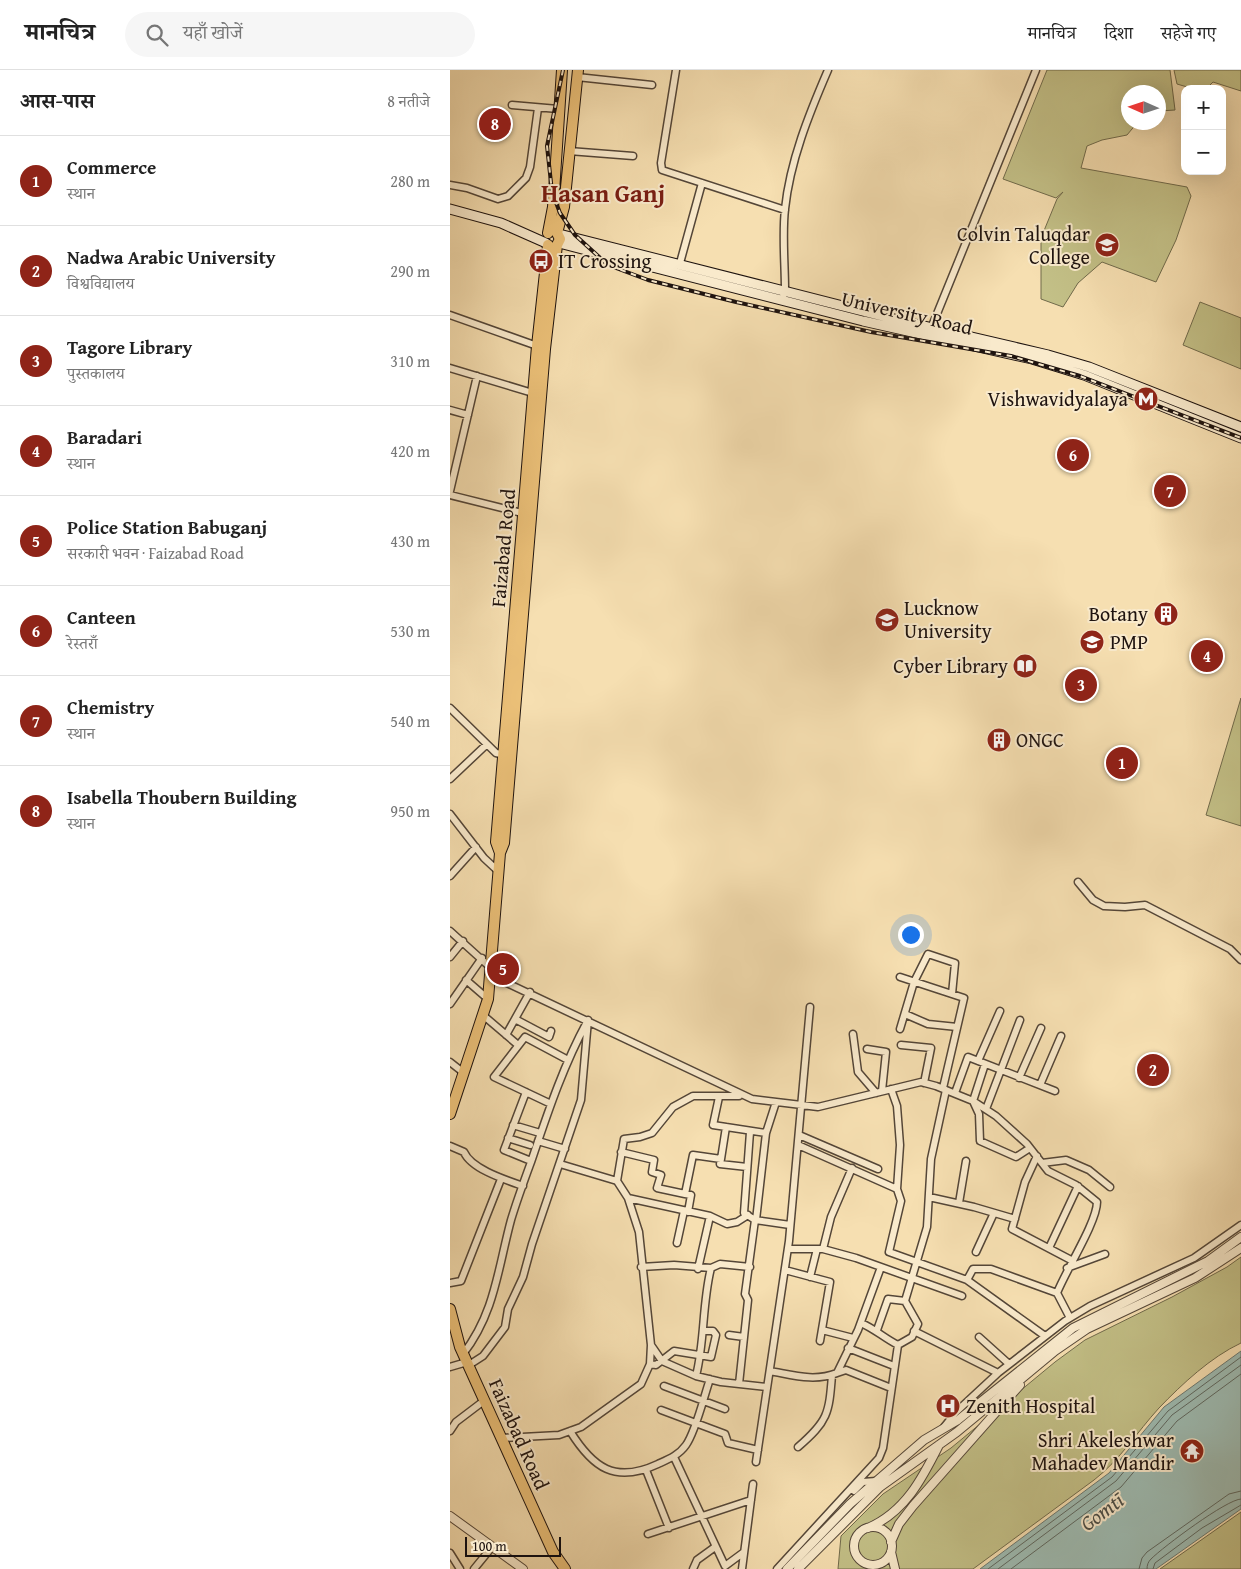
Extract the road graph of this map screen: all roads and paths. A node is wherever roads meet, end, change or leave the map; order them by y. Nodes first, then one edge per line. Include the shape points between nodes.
1 (562, 70) edge
2 (676, 70) edge
3 (828, 70) edge
4 (1036, 70) edge
5 (577, 74) edge
6 (652, 85) dead end
7 (512, 105) dead end
8 (538, 108) junction
9 (558, 109) junction
10 (569, 151) junction
11 (633, 156) dead end
12 (702, 183) junction
13 (450, 185) edge
14 (450, 203) edge
15 (450, 209) edge
16 (785, 210) junction
17 (552, 239) junction
18 (680, 263) junction
19 (785, 290) junction
20 (782, 300) junction
21 (858, 310) junction
22 (450, 315) edge
23 (856, 320) junction
24 (932, 327) junction
25 (928, 336) junction
26 (541, 347) junction
27 (450, 368) edge
28 (477, 376) junction
29 (537, 395) junction
30 (450, 410) edge
31 (468, 415) junction
32 (1241, 427) edge
33 (1241, 438) edge
34 (450, 493) edge
35 (528, 514) junction
36 (450, 708) edge
37 (486, 744) junction
38 (507, 755) junction
39 (450, 779) edge
40 (450, 814) edge
41 (476, 847) junction
42 (498, 871) junction
43 (450, 876) edge
44 (1078, 882) dead end
45 (450, 931) edge
46 (463, 942) junction
47 (450, 957) edge
48 (482, 958) junction
49 (1241, 960) edge
50 (491, 971) junction
51 (900, 977) dead end
52 (466, 980) junction
53 (914, 982) junction
54 (530, 992) junction
55 (952, 994) junction
56 (488, 999) junction
57 (450, 1004) edge
58 (810, 1007) dead end
59 (1000, 1010) dead end
60 (905, 1014) junction
61 (484, 1016) junction
62 (515, 1019) junction
63 (588, 1020) junction
64 (1020, 1020) dead end
65 (957, 1027) junction
66 (1041, 1028) dead end
67 (900, 1029) dead end
68 (853, 1034) dead end
69 (506, 1035) junction
70 (1061, 1036) dead end
71 (902, 1045) dead end
72 (518, 1046) junction
73 (544, 1047) junction
74 (867, 1049) dead end
75 (568, 1060) junction
76 (978, 1061) junction
77 (450, 1062) edge
78 (985, 1064) junction
79 (1001, 1071) junction
80 (464, 1073) junction
81 (1019, 1078) junction
82 (924, 1083) junction
83 (1040, 1086) junction
84 (891, 1089) junction
85 (945, 1089) junction
86 (1055, 1091) dead end
87 (526, 1092) junction
88 (879, 1092) junction
89 (955, 1093) junction
90 (740, 1096) junction
91 (719, 1097) junction
92 (973, 1101) junction
93 (776, 1102) junction
94 (551, 1104) junction
95 (802, 1104) junction
96 (986, 1109) junction
97 (450, 1114) edge
98 (514, 1125) junction
99 (726, 1127) junction
100 (750, 1132) junction
101 (540, 1133) junction
102 (766, 1133) junction
103 (799, 1135) junction
104 (508, 1138) junction
105 (538, 1141) junction
106 (530, 1145) dead end
107 (798, 1145) junction
108 (450, 1146) edge
109 (1030, 1148) junction
110 (565, 1149) junction
111 (622, 1152) junction
112 (1036, 1156) junction
113 (721, 1159) junction
114 (531, 1161) junction
115 (966, 1161) dead end
116 (1042, 1163) junction
117 (560, 1164) junction
118 (748, 1167) junction
119 (852, 1168) junction
120 (878, 1169) dead end
121 (501, 1179) junction
122 (617, 1181) junction
123 (523, 1186) junction
124 (1078, 1186) junction
125 (1110, 1187) dead end
126 (897, 1189) junction
127 (685, 1194) junction
128 (928, 1197) junction
129 (628, 1198) junction
130 (959, 1203) junction
131 (686, 1211) junction
132 (994, 1213) junction
133 (748, 1215) junction
134 (710, 1216) junction
135 (1014, 1219) junction
136 (756, 1220) junction
137 (790, 1225) junction
138 (1241, 1225) edge
139 (1241, 1238) edge
140 (677, 1243) dead end
141 (1049, 1248) junction
142 (1241, 1248) edge
143 (788, 1249) junction
144 (820, 1249) junction
145 (976, 1252) dead end
146 (1105, 1254) dead end
147 (1071, 1260) junction
148 (918, 1261) junction
149 (750, 1267) junction
150 (881, 1267) junction
151 (641, 1268) junction
152 (711, 1268) junction
153 (1067, 1268) junction
154 (698, 1269) junction
155 (785, 1270) junction
156 (810, 1277) junction
157 (913, 1279) junction
158 (967, 1280) junction
159 (450, 1283) edge
160 (1057, 1293) junction
161 (962, 1296) dead end
162 (905, 1301) junction
163 (450, 1309) edge
164 (1070, 1318) junction
165 (859, 1326) junction
166 (822, 1330) junction
167 (877, 1330) junction
168 (704, 1331) junction
169 (914, 1331) junction
170 (729, 1335) dead end
171 (1045, 1336) junction
172 (744, 1337) junction
173 (979, 1337) dead end
174 (853, 1338) junction
175 (820, 1341) dead end
176 (651, 1344) junction
177 (898, 1345) junction
178 (848, 1348) junction
179 (701, 1355) junction
180 (466, 1360) junction
181 (662, 1361) junction
182 (650, 1364) junction
183 (1009, 1364) junction
184 (894, 1366) junction
185 (450, 1368) edge
186 (770, 1371) junction
187 (1031, 1371) junction
188 (998, 1373) junction
189 (835, 1374) junction
190 (696, 1376) junction
191 (710, 1379) junction
192 (739, 1384) junction
193 (664, 1386) dead end
194 (767, 1387) junction
195 (891, 1388) junction
196 (485, 1400) junction
197 (702, 1401) junction
198 (725, 1409) dead end
199 (661, 1410) dead end
200 (695, 1422) junction
201 (943, 1428) junction
202 (450, 1431) edge
203 (570, 1431) junction
204 (502, 1438) junction
205 (939, 1443) junction
206 (798, 1447) dead end
207 (758, 1450) junction
208 (674, 1457) junction
209 (756, 1462) dead end
210 (646, 1470) junction
211 (876, 1481) junction
212 (753, 1484) dead end
213 (751, 1500) junction
214 (450, 1516) edge
215 (825, 1517) junction
216 (701, 1518) junction
217 (669, 1528) junction
218 (868, 1528) junction
219 (648, 1534) dead end
220 (715, 1546) junction
221 (891, 1546) junction
222 (492, 1547) junction
223 (744, 1552) junction
224 (450, 1553) edge
225 (873, 1565) junction
226 (723, 1567) edge
227 (460, 1569) edge
228 (474, 1569) edge
229 (523, 1569) edge
230 (565, 1569) edge
231 (693, 1569) edge
232 (742, 1569) edge
233 (777, 1569) edge
234 (787, 1569) edge
235 (798, 1569) edge
236 (885, 1569) edge
237 (895, 1569) edge

1 - 9 main road, Faizabad Road
2 - 12 street via 662,170
3 - 16 street via 798,148
4 - 24 street
5 - 6 street
5 - 10 main road, Faizabad Road
7 - 8 street
8 - 9 street
8 - 13 street via 530,167 526,178 508,196 498,199
9 - 17 main road, Faizabad Road
10 - 11 street
10 - 17 main road, Faizabad Road via 564,207
12 - 16 street
12 - 18 street
14 - 17 main road
15 - 17 main road
16 - 19 street
17 - 18 main road, University Road
17 - 20 main road, University Road
17 - 26 main road, Faizabad Road
18 - 19 main road, University Road
19 - 20 street
19 - 21 main road, University Road
20 - 23 main road, University Road
21 - 23 main road
21 - 24 main road, University Road
22 - 26 street
23 - 25 main road, University Road
24 - 25 street
24 - 32 main road, University Road via 1089,366
25 - 33 main road, University Road via 1032,359 1074,372
26 - 29 main road, Faizabad Road
27 - 28 street
28 - 29 street
28 - 31 street
29 - 35 main road, Faizabad Road
30 - 31 street
31 - 34 street
34 - 35 street
35 - 38 main road, Faizabad Road
36 - 37 street
37 - 38 street via 496,753
37 - 39 street
38 - 42 main road, Faizabad Road via 504,843
40 - 41 street
41 - 42 street
41 - 43 street
42 - 50 main road, Faizabad Road
44 - 49 street via 1093,900 1104,906 1145,905 1230,950
45 - 46 street
46 - 47 street
46 - 48 street
48 - 50 street
48 - 52 street
50 - 54 street
50 - 56 main road, Faizabad Road
51 - 53 street
52 - 56 street
52 - 57 street
53 - 55 street
53 - 55 street via 928,954 954,963
53 - 60 street
54 - 62 street
54 - 63 street
55 - 65 street via 964,998
56 - 61 main road, Faizabad Road
58 - 95 street
59 - 76 street
60 - 65 street via 928,1024
60 - 67 street
61 - 69 street
61 - 80 main road, Faizabad Road
62 - 69 street
62 - 73 street via 550,1034
63 - 75 street
63 - 90 street
63 - 110 street via 581,1100
64 - 79 street
65 - 85 street
66 - 81 street
68 - 88 street via 858,1072
69 - 72 street
70 - 83 street
71 - 82 street via 932,1048
72 - 73 street via 525,1037
72 - 87 street via 494,1076
73 - 75 street
74 - 88 street via 886,1052
75 - 94 street
76 - 78 street
76 - 89 street via 968,1057
77 - 80 street
78 - 79 street
78 - 92 street
79 - 81 street
79 - 96 street
80 - 97 main road, Faizabad Road
81 - 83 street
82 - 84 street
82 - 85 street
83 - 86 street
84 - 88 street
84 - 126 street via 897,1106 900,1145
85 - 89 street
85 - 128 street via 931,1159
87 - 94 street
87 - 98 street
88 - 95 street via 818,1106
89 - 92 street
90 - 91 street
90 - 93 street
91 - 99 street via 713,1125
91 - 111 street via 693,1096 683,1101 673,1107 652,1133 624,1139
92 - 96 street
92 - 109 street via 979,1114 980,1141 1016,1157
93 - 95 street
93 - 102 street
94 - 101 street
95 - 103 street
96 - 109 street
98 - 101 street
98 - 104 street
99 - 100 street
99 - 113 street
100 - 102 street
100 - 118 street
101 - 105 street
102 - 136 street
103 - 107 street
103 - 120 street
104 - 106 street
104 - 114 street via 504,1150
105 - 110 street
105 - 114 street
107 - 119 street
107 - 137 street
108 - 121 street via 464,1152 466,1158
109 - 112 street
110 - 117 street
111 - 122 street
111 - 127 street via 654,1160 652,1172 661,1175 657,1188
112 - 116 street
112 - 135 street
113 - 118 street via 720,1164
113 - 127 street via 694,1155
114 - 123 street
115 - 130 street
116 - 124 street via 1048,1171
116 - 125 street via 1066,1160 1090,1170
117 - 122 street
117 - 180 street via 523,1278 508,1309 505,1327 483,1356
118 - 133 street via 744,1213
119 - 126 street
119 - 144 street
121 - 123 street
121 - 159 street via 460,1281
122 - 129 street
123 - 180 street via 511,1219 493,1297
124 - 141 street
124 - 147 street via 1096,1202 1096,1214
126 - 148 street via 901,1201 889,1252
127 - 131 street via 691,1195
128 - 130 street
128 - 148 street via 927,1227
129 - 131 street
129 - 151 street via 639,1232
130 - 132 street
131 - 134 street
131 - 140 street
132 - 135 street
132 - 145 street
133 - 134 street via 727,1224
133 - 136 street
134 - 154 street
135 - 141 street via 1012,1229
136 - 137 street
136 - 149 street
137 - 143 street
138 - 164 street via 1194,1258
139 - 201 street via 1208,1261 1073,1328 958,1420
141 - 147 street
142 - 187 street via 1195,1278 1087,1329
143 - 144 street
143 - 155 street
144 - 150 street
144 - 156 street
146 - 153 street
147 - 153 street
148 - 157 street
148 - 158 street
149 - 152 street via 720,1264
149 - 172 street via 745,1294 748,1300
150 - 157 street
150 - 165 street
151 - 154 street via 674,1265
151 - 176 street
152 - 154 street
152 - 168 street via 705,1293
153 - 160 street
155 - 156 street
155 - 186 street
156 - 166 street via 830,1282
157 - 161 street
157 - 162 street
158 - 160 street via 973,1269 991,1269
158 - 171 street
160 - 164 street
162 - 167 street via 888,1299
162 - 169 street via 918,1324
163 - 180 main road, Faizabad Road
164 - 171 street
165 - 167 street
165 - 174 street
166 - 174 street
166 - 175 street
167 - 177 street via 882,1338
168 - 179 street
168 - 179 street via 713,1331 716,1335 711,1357
169 - 177 street via 912,1337
169 - 188 street
170 - 172 street
171 - 183 street
172 - 192 street
173 - 183 street
174 - 178 street
176 - 181 street
176 - 182 street
177 - 184 street
178 - 184 street
178 - 189 street
179 - 181 street via 674,1351
179 - 190 street
180 - 185 street
180 - 196 main road, Faizabad Road
181 - 182 street
181 - 190 street
182 - 203 street via 641,1384 581,1427
183 - 188 street
184 - 195 street
186 - 189 street via 806,1378 825,1378
186 - 194 street
187 - 205 street
187 - 221 street via 913,1506 899,1524
188 - 201 street
189 - 195 street via 846,1370
189 - 206 street via 824,1421
190 - 191 street
191 - 192 street
191 - 197 street
192 - 194 street
193 - 197 street
194 - 207 street
195 - 215 street via 879,1458
196 - 202 street via 456,1422
196 - 204 main road, Faizabad Road
197 - 198 street
197 - 200 street
199 - 200 street
200 - 207 street via 725,1434 728,1444
200 - 208 street via 688,1443
201 - 205 street
201 - 211 street
203 - 204 street via 559,1435
203 - 210 street via 594,1464 608,1471
204 - 230 main road, Faizabad Road via 553,1552
205 - 218 street via 922,1480 904,1503
205 - 235 street via 880,1487
207 - 209 street
208 - 210 street
208 - 216 street
210 - 217 street
211 - 215 street via 863,1482
211 - 234 street
212 - 213 street
213 - 216 street
213 - 223 street
214 - 222 street
215 - 233 street
216 - 217 street
216 - 220 street
217 - 219 street
218 - 221 street via 881,1529 887,1534
218 - 225 street via 855,1538 854,1551 860,1560
220 - 226 street
220 - 231 street via 697,1560
221 - 225 street via 885,1561
221 - 237 street
222 - 228 street
222 - 229 street
223 - 226 street
223 - 232 street
224 - 227 street
225 - 236 street

